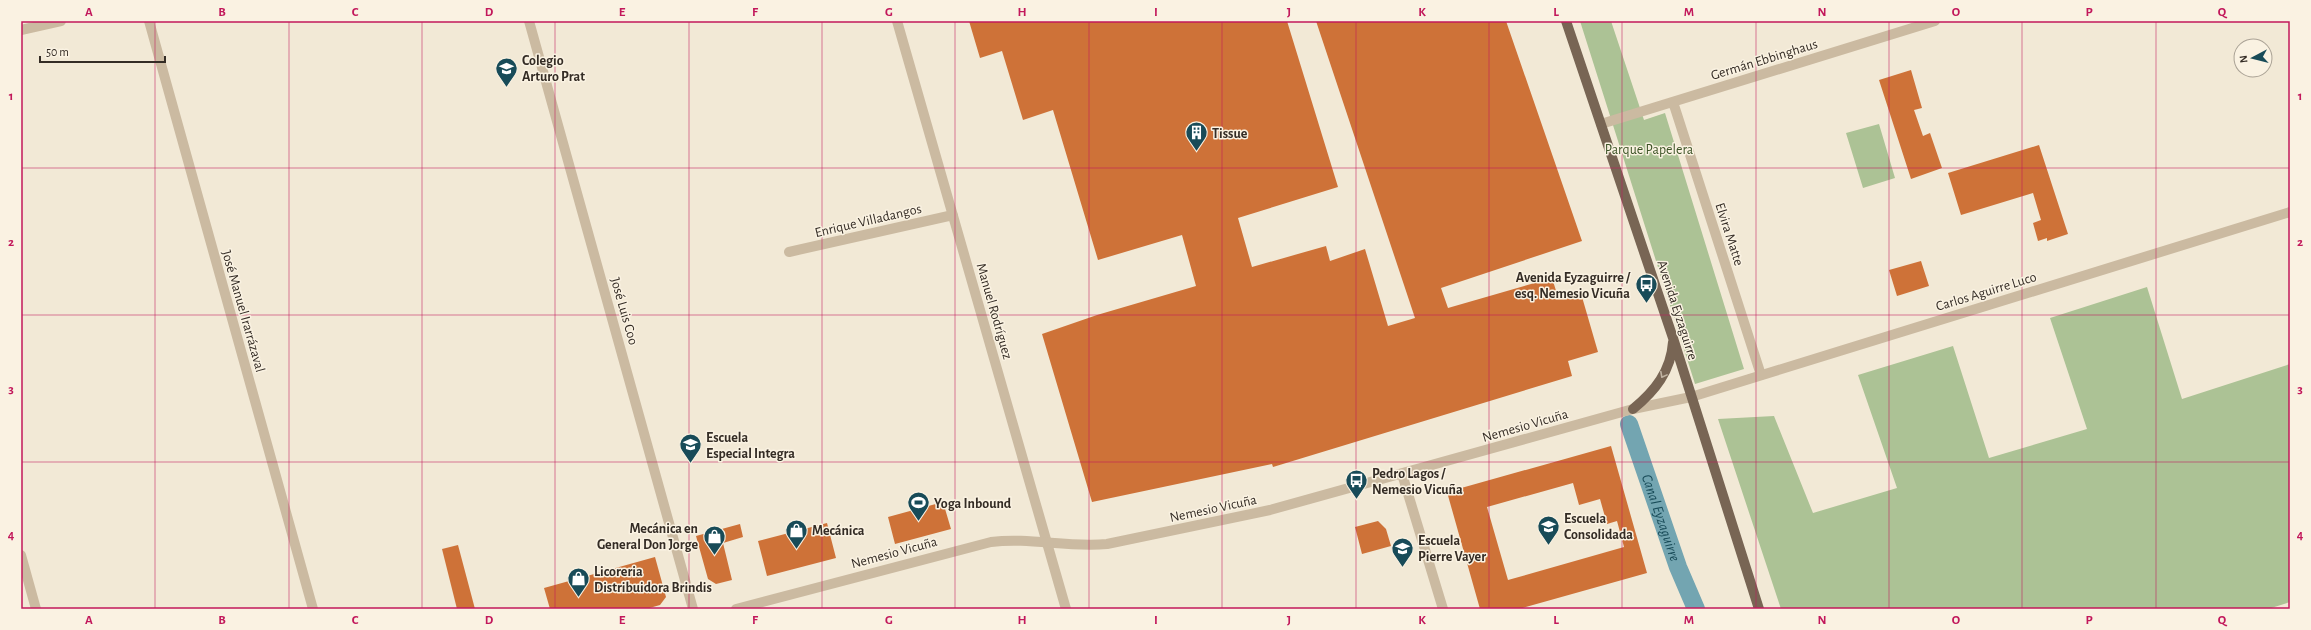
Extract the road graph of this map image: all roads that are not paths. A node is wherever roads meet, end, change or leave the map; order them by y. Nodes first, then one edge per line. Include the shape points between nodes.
1 (61, 21) edge
2 (149, 21) edge
3 (529, 21) edge
4 (897, 21) edge
5 (1566, 21) edge
6 (1935, 21) edge
7 (21, 30) edge
8 (1673, 102) junction
9 (1601, 124) junction
10 (2290, 212) edge
11 (953, 215) junction
12 (789, 252) dead end
13 (1673, 338) junction
14 (1761, 375) junction
15 (1690, 397) junction
16 (1633, 409) junction
17 (1402, 474) junction
18 (1046, 542) junction
19 (21, 555) edge
20 (36, 609) edge
21 (313, 609) edge
22 (693, 609) edge
23 (736, 609) edge
24 (1066, 609) edge
25 (1443, 609) edge
26 (1759, 609) edge

1 - 7 street
2 - 21 street, José Manuel Irarrázaval
3 - 22 street, José Luis Coo
4 - 11 street, Manuel Rodríguez
5 - 9 main road, Avenida Eyzaguirre
6 - 8 street, Germán Ebbinghaus
8 - 9 street, Germán Ebbinghaus
8 - 14 street, Elvira Matte
9 - 13 main road, Avenida Eyzaguirre
10 - 14 street, Carlos Aguirre Luco
11 - 12 street, Enrique Villadangos
11 - 18 street, Manuel Rodríguez
13 - 15 main road, Avenida Eyzaguirre
13 -> 16 main road via 1664,374 1650,394
14 - 15 street, Carlos Aguirre Luco
15 - 16 street, Nemesio Vicuña
15 - 26 main road, Avenida Eyzaguirre
16 - 17 street, Nemesio Vicuña
17 - 18 street, Nemesio Vicuña via 1270,510 1107,544 1084,546
17 - 25 street
18 - 23 street, Nemesio Vicuña via 1015,540 980,544
18 - 24 street, Manuel Rodríguez
19 - 20 street

